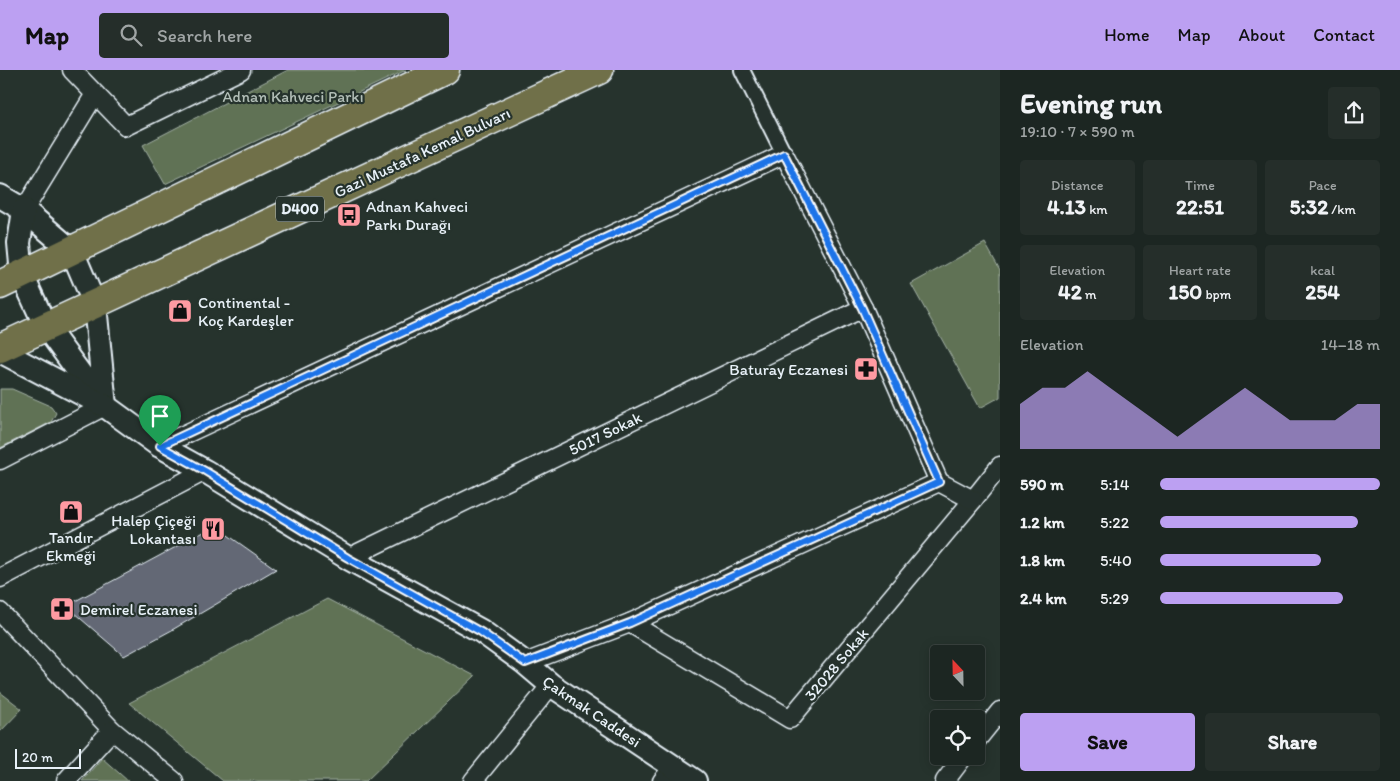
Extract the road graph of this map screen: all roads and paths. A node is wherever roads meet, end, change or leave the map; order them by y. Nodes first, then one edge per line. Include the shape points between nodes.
1 (72, 70) edge
2 (241, 70) edge
3 (445, 70) edge
4 (599, 70) edge
5 (742, 70) edge
6 (95, 94) junction
7 (784, 154) junction
8 (0, 196) edge
9 (24, 210) junction
10 (72, 250) junction
11 (11, 280) edge
12 (95, 305) junction
13 (862, 308) junction
14 (46, 327) junction
15 (0, 350) edge
16 (105, 406) junction
17 (160, 446) junction
18 (0, 460) edge
19 (1000, 466) edge
20 (205, 471) junction
21 (939, 482) junction
22 (973, 500) junction
23 (348, 558) junction
24 (0, 578) edge
25 (0, 612) edge
26 (630, 623) junction
27 (525, 663) junction
28 (551, 685) junction
29 (1000, 711) edge
30 (112, 730) junction
31 (985, 730) edge
32 (957, 765) edge
33 (668, 774) edge
34 (66, 781) edge
35 (174, 781) edge
36 (473, 781) edge
37 (695, 781) edge
38 (945, 781) edge

1 - 6 street
2 - 6 street via 126,126
3 - 10 highway
4 - 12 highway, Gazi Mustafa Kemal Bulvarı / D400
5 - 7 street
6 - 9 street
7 - 13 street
7 - 17 street
8 - 9 street
9 - 10 street
9 - 11 street
10 - 11 highway
10 - 12 street
11 - 14 street
12 - 14 highway, Gazi Mustafa Kemal Bulvarı / D400
12 - 16 street
13 - 21 street
13 - 23 street, 5017 Sokak
14 - 15 highway, Gazi Mustafa Kemal Bulvarı / D400
14 - 16 street
15 - 16 street
16 - 17 street, Çakmak Caddesi
16 - 18 street
17 - 20 street, Çakmak Caddesi
19 - 22 street, 32028 Sokak
20 - 23 street, Çakmak Caddesi
20 - 24 street
21 - 22 street
21 - 26 street
22 - 26 street, 32028 Sokak via 790,719
23 - 27 street, Çakmak Caddesi via 481,632
25 - 30 street
26 - 27 street
27 - 28 street, Çakmak Caddesi
28 - 33 street, Çakmak Caddesi
28 - 36 street
29 - 31 street
30 - 34 street
30 - 35 street
32 - 38 street
33 - 37 street, Çakmak Caddesi

